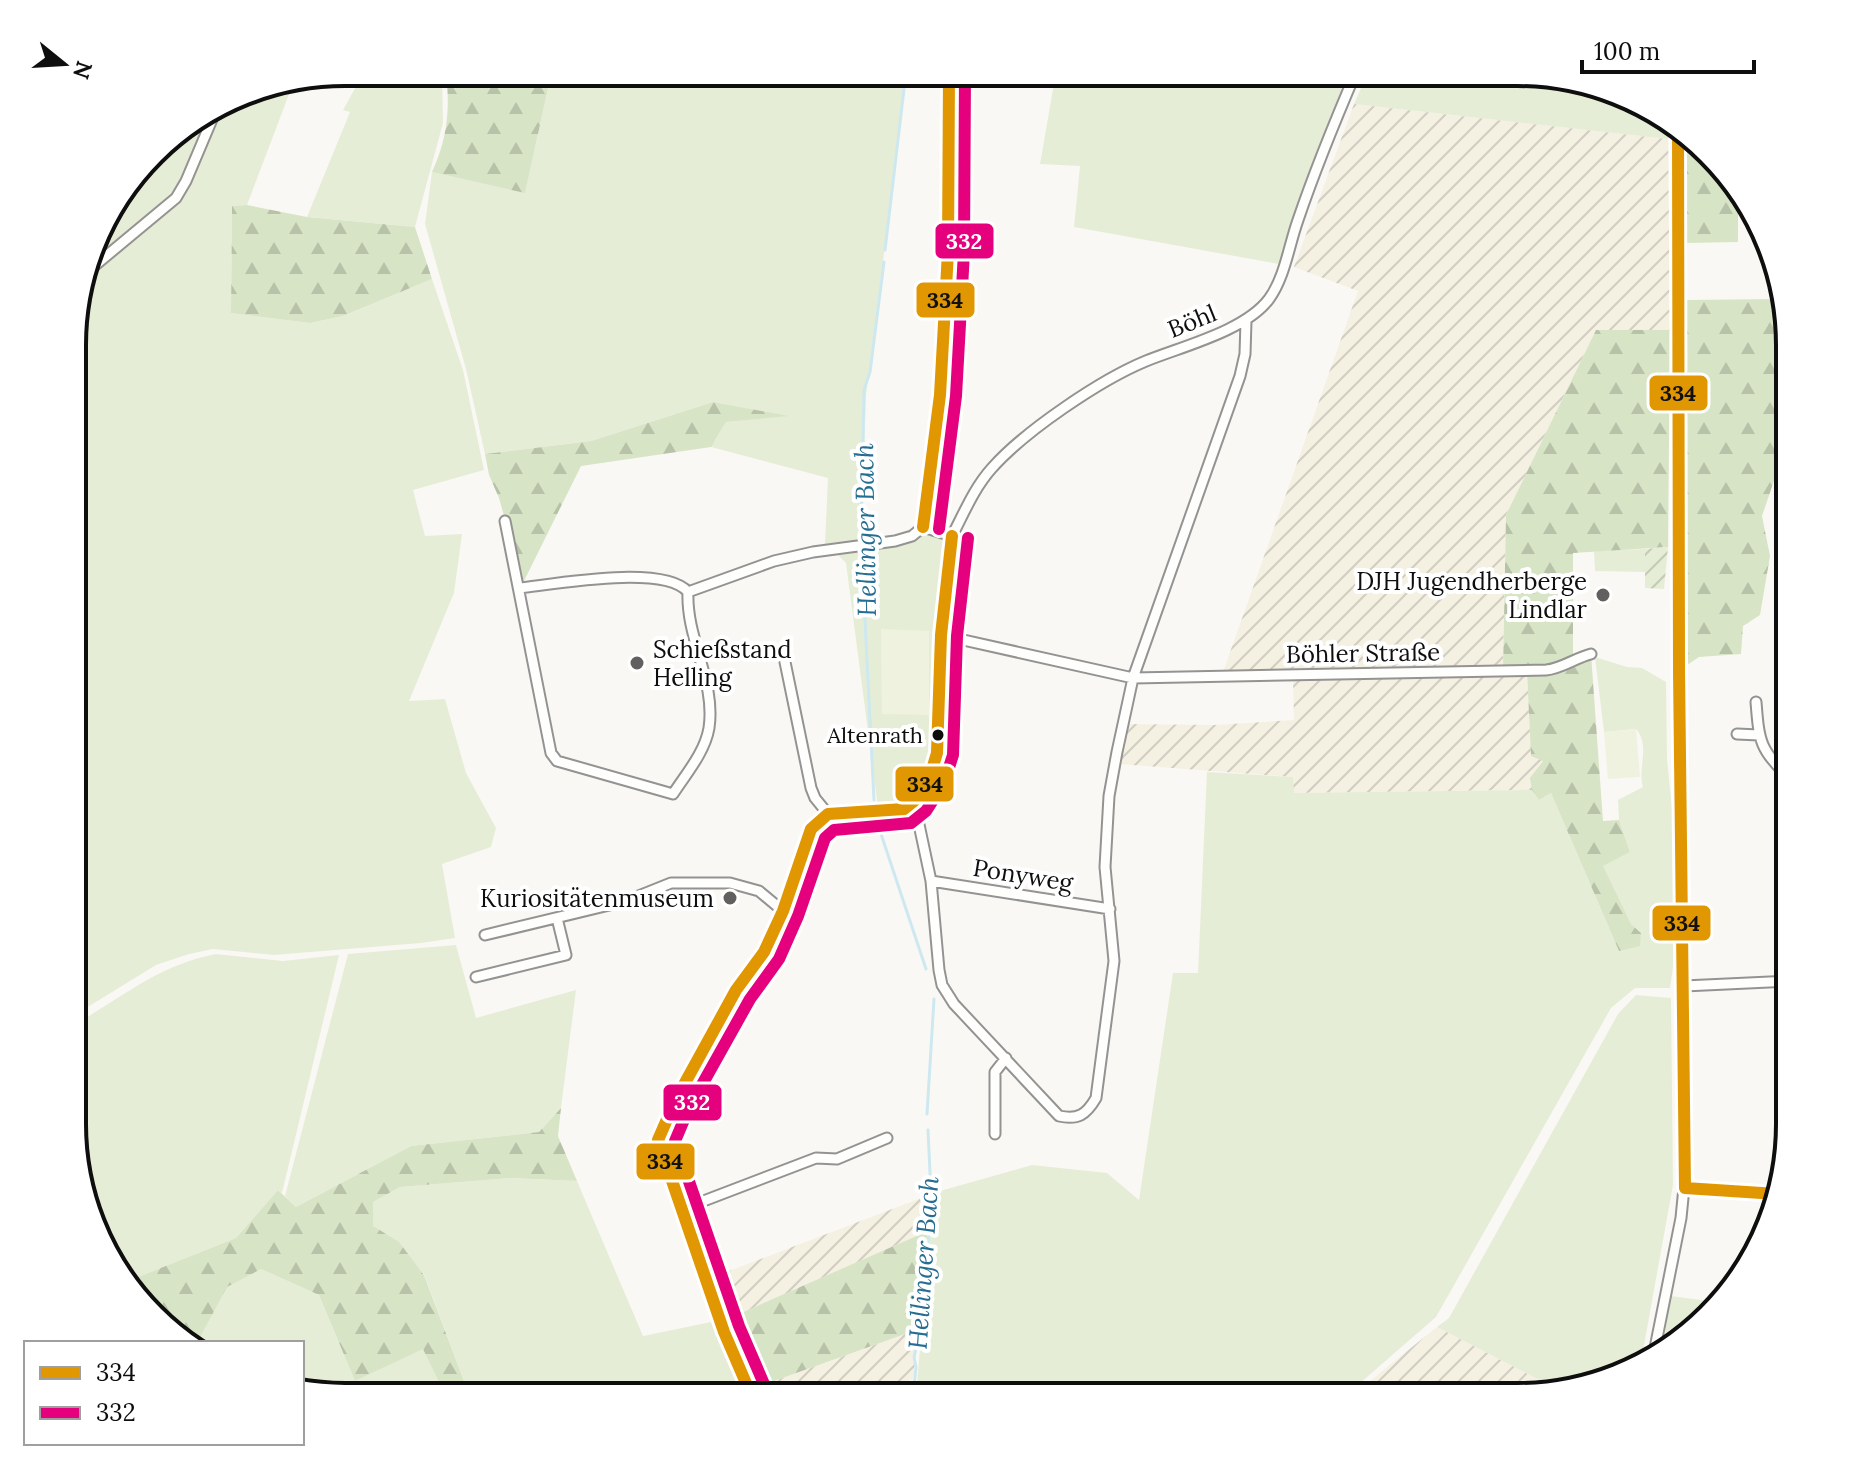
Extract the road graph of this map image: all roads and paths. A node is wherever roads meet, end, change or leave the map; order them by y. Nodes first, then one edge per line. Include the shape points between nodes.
1 (949, 87) edge
2 (1350, 87) edge
3 (210, 125) edge
4 (1678, 143) edge
5 (100, 261) edge
6 (1246, 321) junction
7 (505, 521) dead end
8 (923, 527) junction
9 (952, 536) junction
10 (520, 588) junction
11 (688, 592) junction
12 (941, 635) junction
13 (1591, 654) dead end
14 (785, 662) dead end
15 (1133, 678) junction
16 (1756, 702) dead end
17 (1737, 734) dead end
18 (1759, 735) junction
19 (1775, 765) edge
20 (914, 801) junction
21 (828, 814) junction
22 (931, 881) junction
23 (1110, 909) junction
24 (783, 911) junction
25 (557, 918) junction
26 (485, 935) dead end
27 (476, 977) dead end
28 (1775, 982) edge
29 (1684, 986) junction
30 (1006, 1058) junction
31 (995, 1134) dead end
32 (887, 1138) dead end
33 (1685, 1188) junction
34 (1766, 1193) edge
35 (680, 1210) junction
36 (1656, 1341) edge
37 (746, 1382) edge

1 - 8 street via 940,395
2 - 6 street, Böhl via 1315,170 1280,280
3 - 5 street via 176,198
4 - 29 street
6 - 9 street, Böhl via 1141,363 1030,433 992,467
6 - 15 street via 1240,376
7 - 10 street
8 - 9 street
8 - 11 street via 903,539 783,559
9 - 12 street
10 - 11 street via 618,577 672,581
10 - 11 street via 551,753 557,761 673,794 709,728 707,682 689,628
12 - 15 street, Böhler Straße
12 - 20 street via 937,753
13 - 15 street, Böhler Straße via 1546,670
14 - 21 street via 811,788
15 - 23 street via 1109,796 1105,867
16 - 18 street
17 - 18 street
18 - 19 street
20 - 21 street via 904,809
20 - 22 street
21 - 24 street via 811,829
22 - 23 street, Ponyweg
22 - 30 street via 942,985
23 - 30 street via 1113,972 1096,1098 1084,1115 1059,1116
24 - 25 street via 759,891 730,883 671,883
24 - 35 street via 658,1140
25 - 26 street
25 - 27 street via 566,955
28 - 29 street
29 - 33 street
30 - 31 street via 995,1072
32 - 35 street via 837,1159 816,1158
33 - 34 street
33 - 36 street
35 - 37 street

